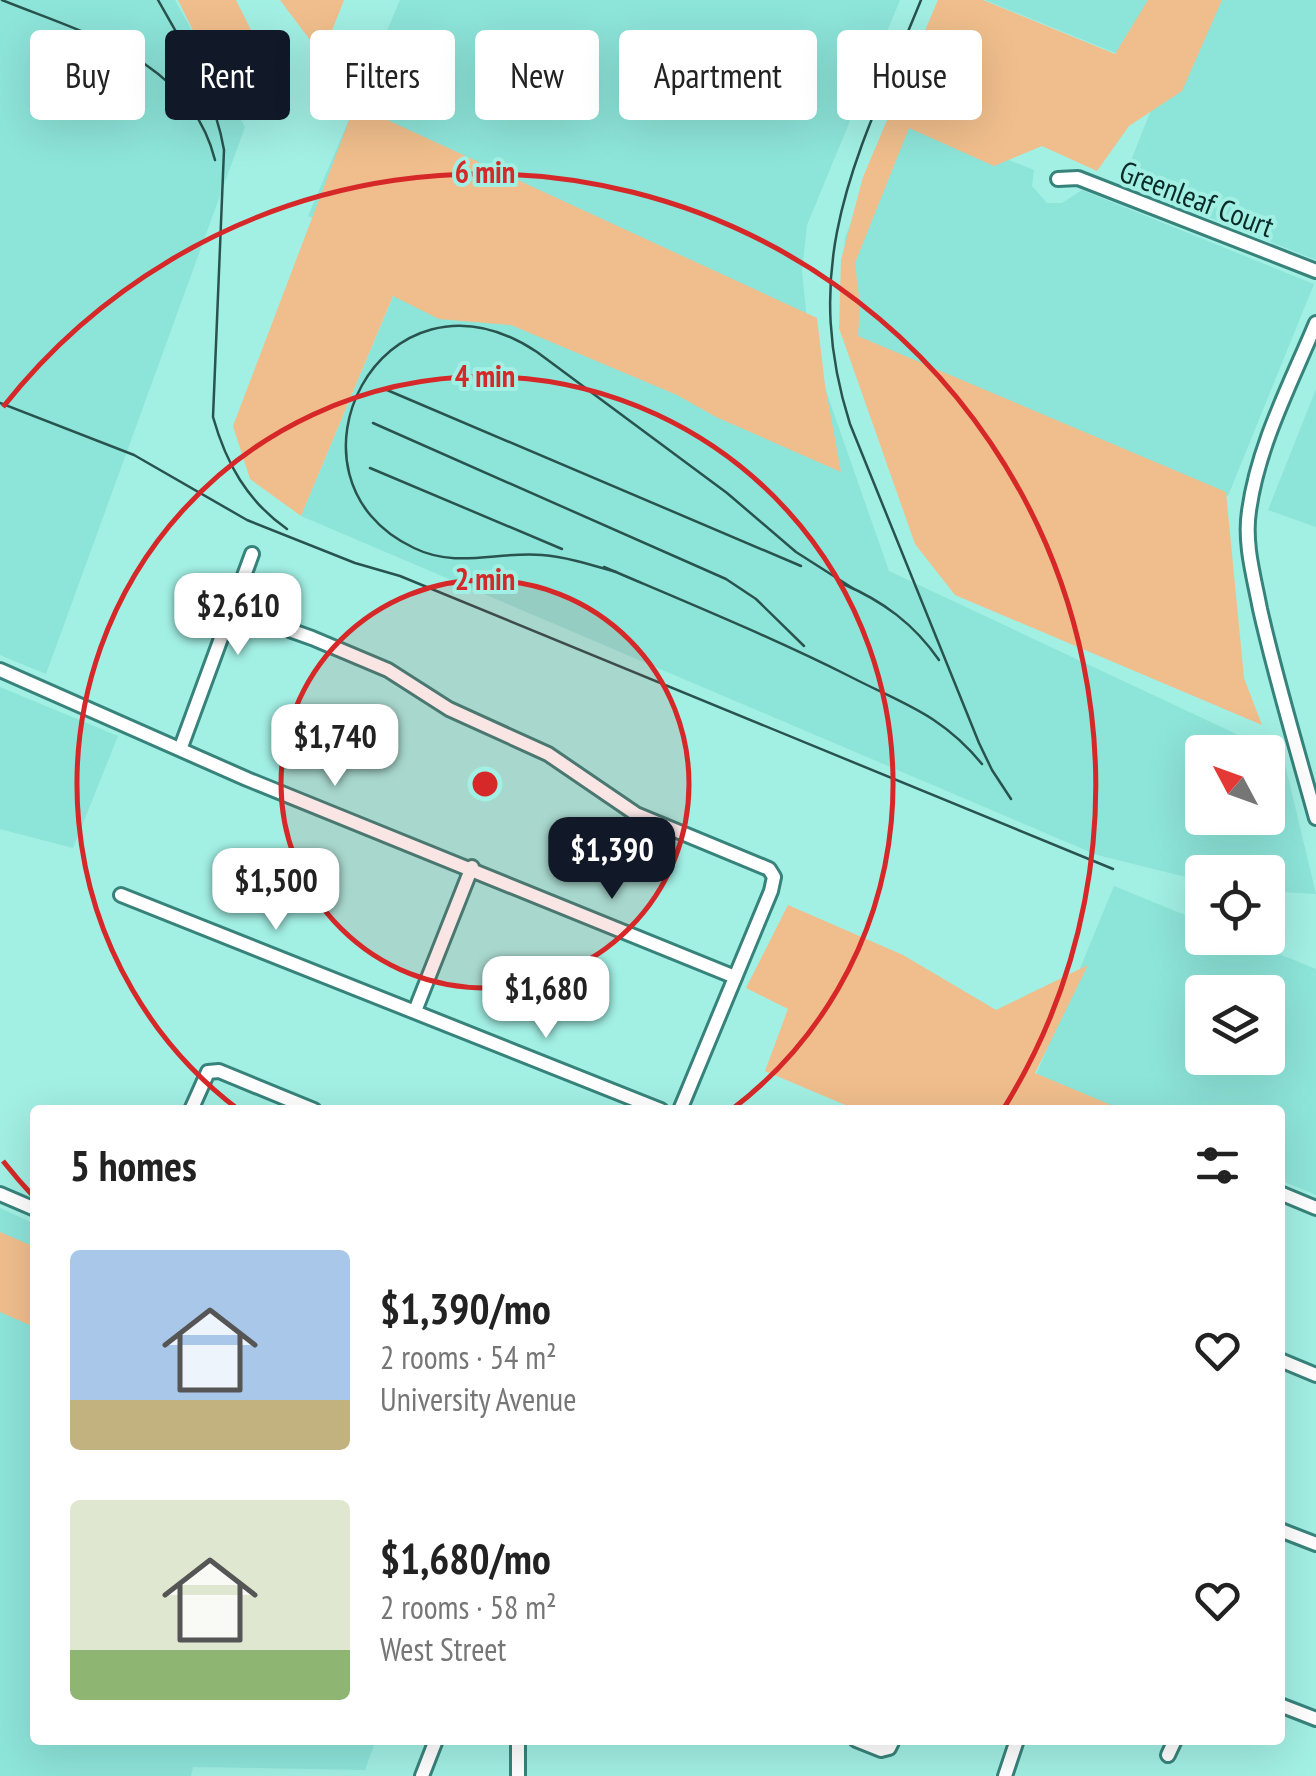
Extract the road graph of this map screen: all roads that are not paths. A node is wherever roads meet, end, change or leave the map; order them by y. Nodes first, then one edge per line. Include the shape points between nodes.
1 (1058, 179) dead end
2 (1316, 271) edge
3 (1316, 322) edge
4 (252, 554) dead end
5 (233, 610) junction
6 (0, 670) edge
7 (181, 747) junction
8 (1316, 818) edge
9 (472, 867) junction
10 (121, 896) dead end
11 (735, 976) junction
12 (415, 1011) junction
13 (193, 1105) edge
14 (302, 1105) edge
15 (649, 1105) edge
16 (682, 1105) edge
17 (0, 1194) edge
18 (1285, 1195) edge
19 (30, 1207) edge
20 (1316, 1208) edge
21 (1285, 1362) edge
22 (1316, 1375) edge
23 (1285, 1532) edge
24 (1316, 1544) edge
25 (1285, 1707) edge
26 (1316, 1719) edge
27 (434, 1745) edge
28 (518, 1745) edge
29 (868, 1745) edge
30 (890, 1745) edge
31 (1015, 1745) edge
32 (1172, 1745) edge
33 (1168, 1754) dead end
34 (422, 1776) edge
35 (518, 1776) edge
36 (1005, 1776) edge

1 - 2 street, Greenleaf Court via 1078,178
3 - 8 street via 1268,438 1248,516 1249,558
4 - 5 street
5 - 7 street
5 - 11 street via 388,670 449,708 548,754 636,814 768,870 772,891
6 - 7 street
7 - 9 street
9 - 11 street
9 - 12 street
10 - 12 street
11 - 16 street
12 - 15 street
13 - 14 street via 208,1072 219,1071
17 - 19 street
18 - 20 street
21 - 22 street
23 - 24 street
25 - 26 street
27 - 34 street
28 - 35 street
29 - 30 street
31 - 36 street
32 - 33 street

